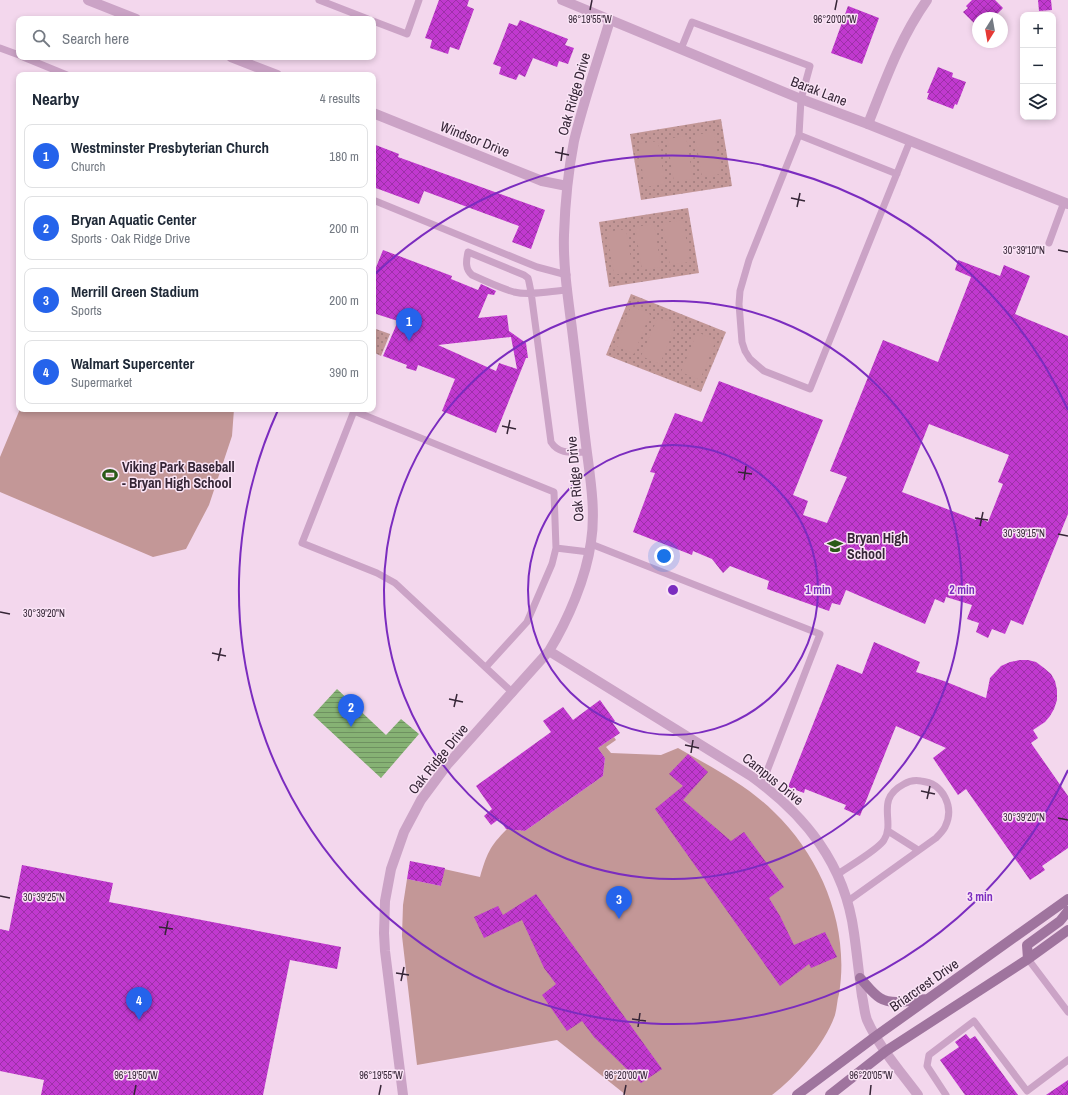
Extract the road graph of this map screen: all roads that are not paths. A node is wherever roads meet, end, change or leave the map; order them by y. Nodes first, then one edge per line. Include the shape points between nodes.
1 (88, 0) edge
2 (319, 0) edge
3 (419, 0) edge
4 (562, 0) edge
5 (927, 0) edge
6 (128, 16) edge
7 (360, 16) edge
8 (610, 20) junction
9 (376, 22) edge
10 (0, 48) edge
11 (681, 49) junction
12 (16, 54) edge
13 (30, 60) edge
14 (240, 60) edge
15 (60, 72) edge
16 (270, 72) edge
17 (801, 99) junction
18 (376, 114) edge
19 (868, 124) junction
20 (799, 135) junction
21 (910, 141) junction
22 (897, 174) junction
23 (567, 186) junction
24 (376, 201) edge
25 (1066, 203) edge
26 (1049, 243) dead end
27 (566, 275) junction
28 (568, 290) junction
29 (531, 292) junction
30 (354, 412) edge
31 (356, 412) edge
32 (587, 452) junction
33 (556, 548) junction
34 (590, 548) junction
35 (550, 651) junction
36 (486, 667) junction
37 (513, 693) junction
38 (762, 784) junction
39 (888, 831) junction
40 (918, 850) junction
41 (838, 874) junction
42 (1068, 899) edge
43 (848, 901) junction
44 (1068, 911) edge
45 (1068, 930) edge
46 (1028, 959) junction
47 (860, 978) junction
48 (928, 998) junction
49 (1068, 1012) edge
50 (876, 1036) junction
51 (886, 1052) junction
52 (1068, 1060) edge
53 (403, 1095) edge
54 (798, 1095) edge
55 (830, 1095) edge
56 (918, 1095) edge
57 (946, 1095) edge

1 - 6 street
2 - 7 lane
3 - 9 lane via 407,34
4 - 8 street, Barak Lane
5 - 19 street via 913,20 892,64
8 - 11 street, Barak Lane
8 - 23 street, Oak Ridge Drive via 579,121
10 - 12 lane
11 - 17 street, Barak Lane
11 - 17 lane via 692,22 810,66
13 - 15 lane
14 - 16 street
17 - 19 street, Barak Lane
17 - 20 lane
18 - 23 street, Windsor Drive via 542,181
19 - 21 street, Barak Lane
20 - 22 lane
20 - 22 lane via 749,260 740,291 739,316 745,351 753,363 764,371 810,389
21 - 22 lane
21 - 25 street, Barak Lane
23 - 27 street, Oak Ridge Drive via 564,235
24 - 27 lane via 537,267
25 - 26 lane
27 - 28 street, Oak Ridge Drive
28 - 29 lane
28 - 32 street, Oak Ridge Drive
29 - 29 lane via 514,292 472,275 467,265 468,252 524,275 528,278
29 - 32 lane via 551,442 554,447 565,452
30 - 36 lane via 302,543 387,578
31 - 33 lane via 554,492
32 - 34 street, Oak Ridge Drive via 593,502
33 - 34 lane
33 - 36 lane via 552,564 527,622
34 - 35 street, Oak Ridge Drive via 573,603
34 - 38 lane via 820,634
35 - 37 street, Oak Ridge Drive
35 - 38 street, Campus Drive
36 - 37 lane
37 - 53 street, Oak Ridge Drive via 447,765 421,800 404,832 393,862 386,901 384,933
38 - 41 street, Campus Drive via 780,798 809,828
39 - 40 lane
39 - 40 lane via 887,802 897,788 915,780 934,784 942,791 946,800 948,820 936,838
39 - 41 lane via 881,844
40 - 43 lane
41 - 43 street, Campus Drive
42 - 48 main road, Briarcrest Drive
43 - 47 street, Campus Drive
44 - 46 main road via 1060,921 1027,945
45 - 46 main road
46 - 49 lane
46 - 51 main road
47 - 48 main road via 880,998 892,1002
47 - 50 street, Campus Drive via 865,1013
48 - 50 main road, Briarcrest Drive
50 - 51 street, Campus Drive
50 - 54 main road, Briarcrest Drive
51 - 55 main road
51 - 56 street, Campus Drive
52 - 57 lane via 1027,1091 974,1021 929,1055 927,1066

